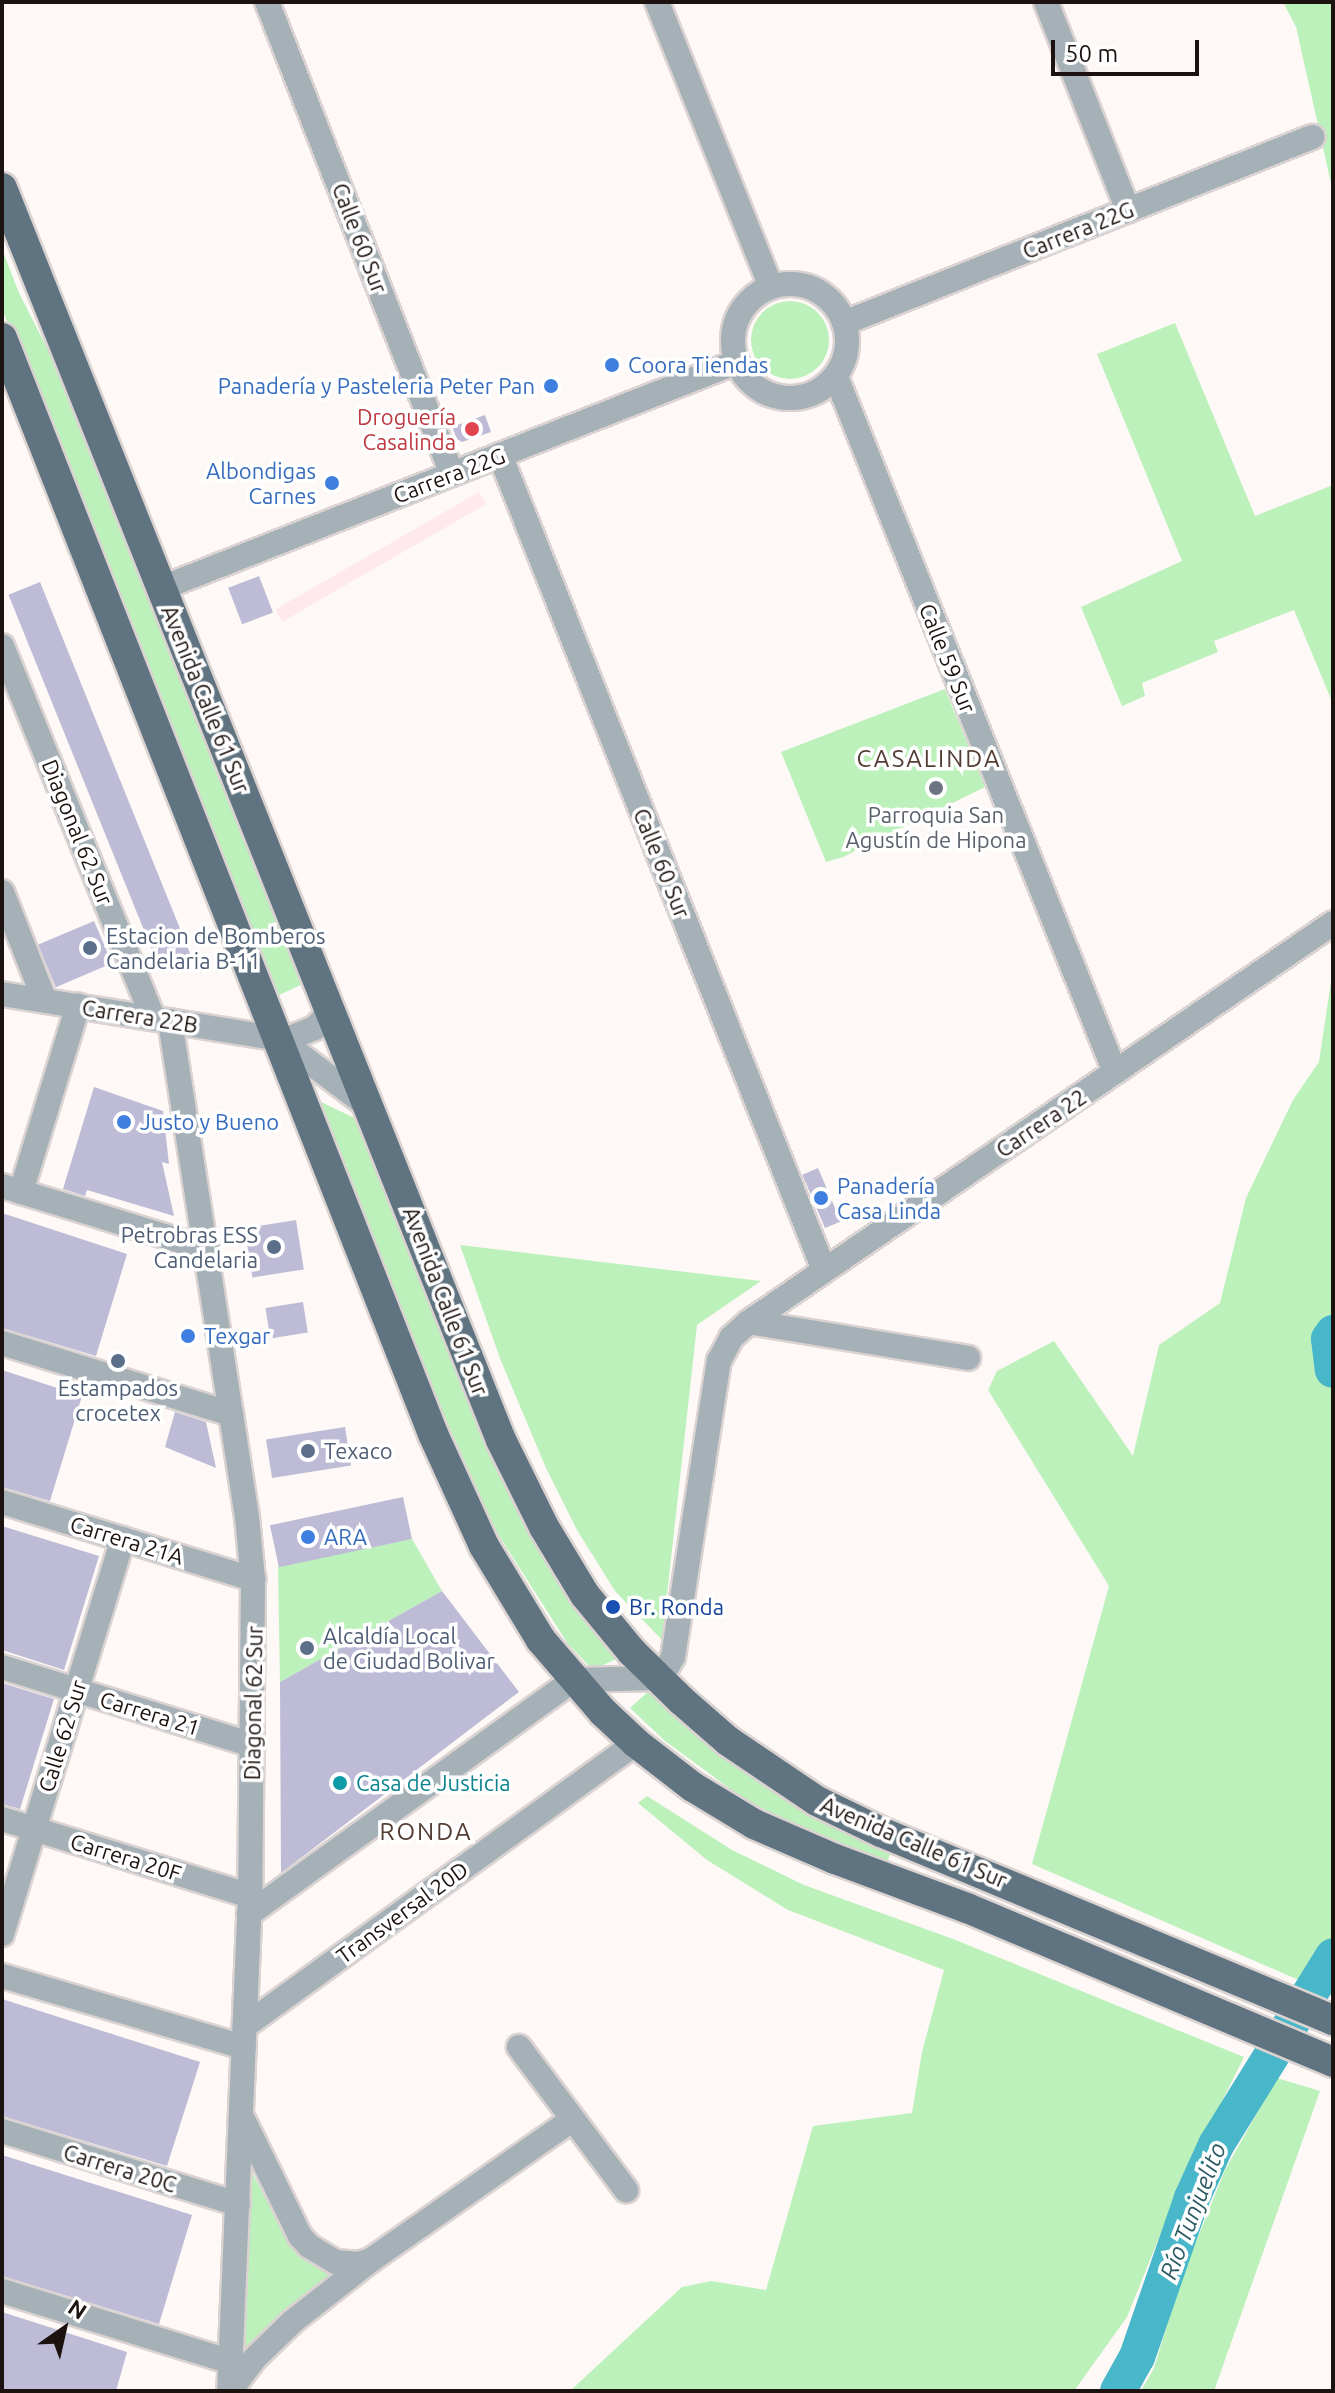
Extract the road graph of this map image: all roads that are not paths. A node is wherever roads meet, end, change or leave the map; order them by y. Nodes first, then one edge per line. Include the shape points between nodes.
1 (267, 2) edge
2 (657, 2) edge
3 (1046, 2) edge
4 (1312, 137) dead end
5 (2, 188) edge
6 (1128, 210) junction
7 (771, 287) junction
8 (844, 323) junction
9 (2, 338) edge
10 (737, 362) junction
11 (836, 377) junction
12 (500, 455) junction
13 (452, 474) junction
14 (162, 588) junction
15 (2, 646) edge
16 (2, 892) edge
17 (1333, 923) edge
18 (2, 994) edge
19 (45, 1001) junction
20 (78, 1006) junction
21 (331, 1010) junction
22 (162, 1020) junction
23 (279, 1039) junction
24 (1115, 1072) junction
25 (371, 1109) junction
26 (12, 1189) edge
27 (207, 1249) junction
28 (824, 1270) junction
29 (749, 1322) junction
30 (2, 1343) edge
31 (968, 1358) dead end
32 (231, 1414) junction
33 (2, 1502) edge
34 (123, 1539) junction
35 (253, 1579) junction
36 (2, 1667) edge
37 (657, 1678) junction
38 (574, 1680) junction
39 (76, 1690) junction
40 (636, 1743) junction
41 (253, 1745) junction
42 (2, 1819) edge
43 (33, 1829) junction
44 (250, 1905) junction
45 (2, 1934) edge
46 (2, 1976) edge
47 (1333, 2020) edge
48 (244, 2036) junction
49 (519, 2047) dead end
50 (1333, 2062) edge
51 (241, 2115) junction
52 (573, 2119) junction
53 (2, 2131) edge
54 (626, 2190) dead end
55 (238, 2204) junction
56 (371, 2260) junction
57 (2, 2291) edge
58 (231, 2362) junction
59 (230, 2391) edge

1 - 13 street, Calle 60 Sur
2 - 7 street
3 - 6 street
4 - 6 street, Carrera 22G
5 - 14 main road, Avenida Calle 61 Sur
6 - 8 street, Carrera 22G
7 - 8 street via 798,284 815,289 829,298
7 - 10 street via 750,299 740,313 733,346
8 - 11 street via 848,345
9 - 23 main road, Avenida Calle 61 Sur
10 - 11 street via 752,383 774,396 808,395
10 - 12 street, Carrera 22G
11 - 24 street, Calle 59 Sur
12 - 13 street, Carrera 22G
12 - 28 street, Calle 60 Sur
13 - 14 street, Carrera 22G
14 - 21 main road, Avenida Calle 61 Sur
15 - 22 street, Diagonal 62 Sur
16 - 19 street
17 - 24 street, Carrera 22
18 - 19 street, Carrera 22B
19 - 20 street, Carrera 22B
20 - 22 street, Carrera 22B
20 - 26 street
21 - 23 street, Carrera 22B via 315,1028
21 - 25 main road, Avenida Calle 61 Sur
22 - 23 street, Carrera 22B
22 - 27 street, Diagonal 62 Sur
23 - 25 street, Carrera 22B
23 - 38 main road, Avenida Calle 61 Sur via 460,1497 519,1607
24 - 28 street, Carrera 22
25 - 37 main road, Avenida Calle 61 Sur via 520,1482 585,1595
26 - 27 street
27 - 32 street, Diagonal 62 Sur
28 - 29 street, Carrera 22
29 - 31 street
29 - 37 street via 731,1338 719,1361 673,1657
30 - 32 street
32 - 35 street, Diagonal 62 Sur
33 - 34 street, Carrera 21A
34 - 35 street, Carrera 21A
34 - 39 street, Calle 62 Sur
35 - 41 street, Diagonal 62 Sur
36 - 39 street, Carrera 21
37 - 38 street
37 - 47 main road, Avenida Calle 61 Sur via 728,1741 817,1801
38 - 40 main road, Avenida Calle 61 Sur
38 - 44 street
39 - 41 street, Carrera 21
39 - 43 street, Calle 62 Sur
40 - 48 street, Transversal 20D
40 - 50 main road, Avenida Calle 61 Sur via 693,1787 780,1836 967,1908
41 - 44 street, Diagonal 62 Sur
42 - 43 street, Carrera 20F
43 - 44 street, Carrera 20F
43 - 45 street, Calle 62 Sur
44 - 48 street, Diagonal 62 Sur
46 - 48 street
48 - 51 street, Diagonal 62 Sur
49 - 52 street
51 - 55 street, Diagonal 62 Sur
51 - 56 street via 300,2236 336,2262
52 - 54 street
52 - 56 street
53 - 55 street, Carrera 20C
55 - 58 street, Diagonal 62 Sur
56 - 59 street via 268,2343
57 - 58 street
58 - 59 street, Diagonal 62 Sur

